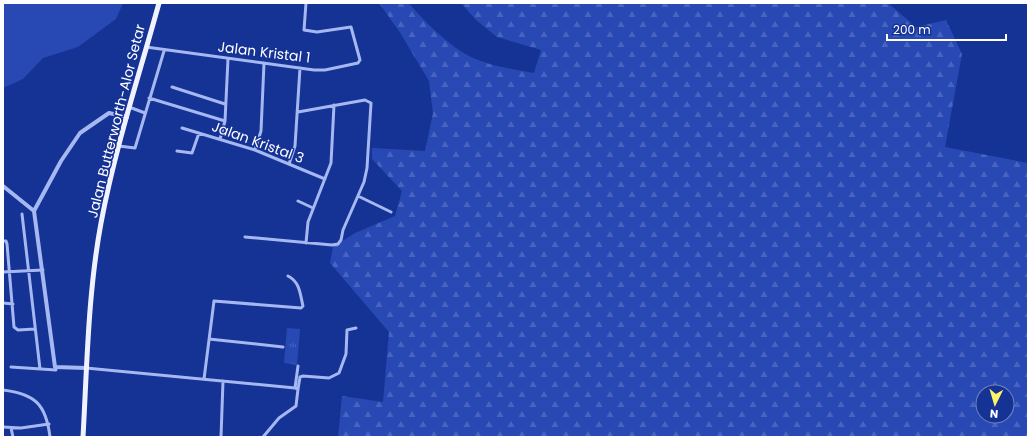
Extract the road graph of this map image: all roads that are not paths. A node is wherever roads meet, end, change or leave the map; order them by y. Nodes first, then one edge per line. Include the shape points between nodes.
1 (159, 3) edge
2 (306, 3) edge
3 (146, 47) junction
4 (164, 51) junction
5 (228, 59) junction
6 (264, 63) junction
7 (300, 68) junction
8 (172, 87) dead end
9 (149, 98) junction
10 (225, 104) junction
11 (334, 105) junction
12 (130, 107) junction
13 (298, 112) junction
14 (144, 113) junction
15 (127, 117) junction
16 (225, 121) junction
17 (182, 128) dead end
18 (200, 133) junction
19 (220, 139) junction
20 (119, 146) junction
21 (255, 150) junction
22 (177, 151) dead end
23 (289, 164) junction
24 (325, 179) junction
25 (3, 186) edge
26 (358, 196) junction
27 (298, 201) dead end
28 (313, 208) junction
29 (34, 211) junction
30 (391, 212) dead end
31 (22, 214) dead end
32 (245, 237) dead end
33 (3, 241) edge
34 (306, 243) junction
35 (43, 270) junction
36 (28, 271) junction
37 (3, 272) edge
38 (10, 273) junction
39 (288, 276) dead end
40 (3, 302) edge
41 (13, 304) junction
42 (356, 328) dead end
43 (36, 329) junction
44 (209, 339) junction
45 (283, 347) dead end
46 (298, 366) dead end
47 (11, 367) dead end
48 (86, 368) junction
49 (40, 369) junction
50 (56, 370) dead end
51 (204, 379) junction
52 (223, 381) junction
53 (297, 388) junction
54 (3, 390) edge
55 (48, 424) junction
56 (3, 427) edge
57 (11, 428) junction
58 (13, 437) edge
59 (50, 437) edge
60 (83, 437) edge
61 (221, 437) edge
62 (263, 437) edge

1 - 3 main road, Jalan Butterworth-Alor Setar
2 - 7 street, Jalan Kristal 1 via 304,30 317,32 351,27 359,61 325,70
3 - 4 street, Jalan Kristal 1
3 - 12 main road, Jalan Butterworth-Alor Setar
4 - 5 street, Jalan Kristal 1
4 - 9 street
5 - 6 street, Jalan Kristal 1
5 - 10 street
6 - 7 street, Jalan Kristal 1
6 - 21 street via 260,131
7 - 13 street
8 - 10 street
9 - 14 street
9 - 16 street
10 - 16 street
11 - 13 street
11 - 24 street via 332,154
11 - 26 street via 365,100 371,104 367,168
12 - 14 street
12 - 15 main road, Jalan Butterworth-Alor Setar
13 - 23 street via 295,146
14 - 20 street via 135,148
15 - 20 main road, Jalan Butterworth-Alor Setar
15 - 29 street via 109,113 80,133
16 - 19 street
17 - 18 street, Jalan Kristal 3
18 - 19 street, Jalan Kristal 3
18 - 22 street via 192,153
19 - 21 street, Jalan Kristal 3
20 - 48 main road, Jalan Butterworth-Alor Setar via 95,263
21 - 23 street, Jalan Kristal 3
23 - 24 street, Jalan Kristal 3
24 - 28 street
25 - 29 street
26 - 30 street
26 - 34 street via 338,244
27 - 28 street
28 - 34 street via 308,222
29 - 35 street
31 - 36 street
32 - 34 street
33 - 38 street via 6,241
35 - 36 street
35 - 48 street via 55,367
36 - 38 street
36 - 43 street
37 - 38 street
38 - 41 street
39 - 44 street via 298,284 303,306 301,308 217,300 213,303
40 - 41 street
41 - 43 street via 16,328
42 - 53 street via 347,330 346,354 339,373 329,378 303,376
43 - 49 street
44 - 45 street
44 - 51 street
46 - 53 street
47 - 49 street
48 - 51 street
48 - 60 main road, Jalan Butterworth-Alor Setar
49 - 50 street
51 - 52 street
52 - 53 street
52 - 61 street
53 - 62 street via 296,406 279,418
54 - 55 street via 16,391 33,398 39,403
55 - 57 street
55 - 59 street
56 - 57 street
57 - 58 street

